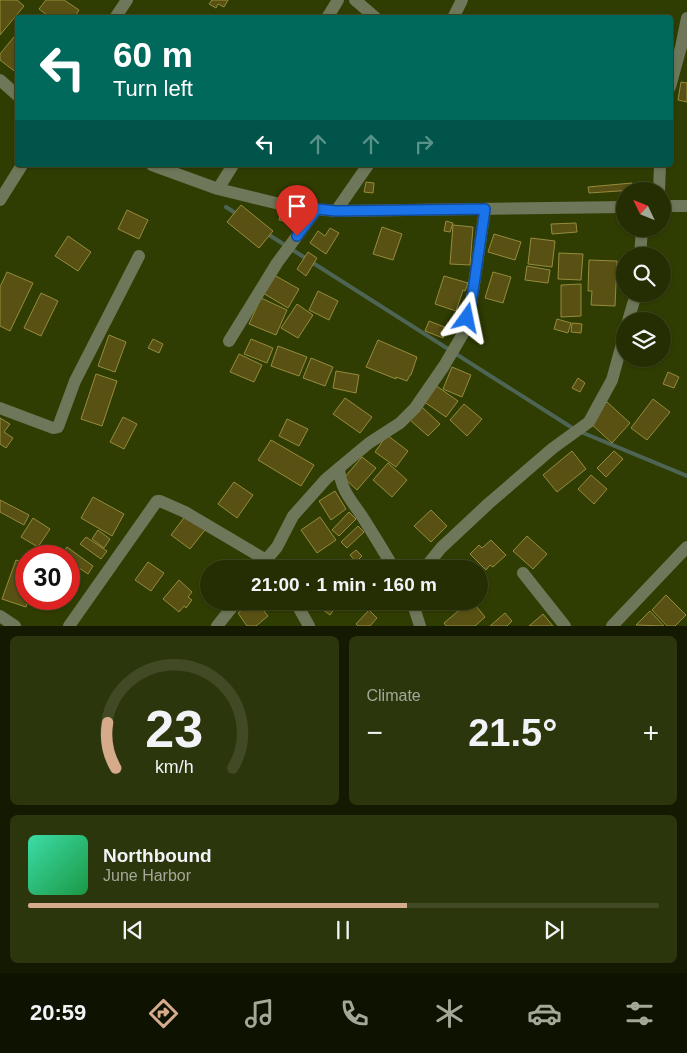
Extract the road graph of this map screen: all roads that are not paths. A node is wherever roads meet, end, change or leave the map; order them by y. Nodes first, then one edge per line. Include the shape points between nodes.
1 (127, 0) edge
2 (338, 0) edge
3 (355, 0) edge
4 (462, 0) edge
5 (117, 15) edge
6 (328, 15) edge
7 (372, 15) edge
8 (454, 15) edge
9 (687, 18) edge
10 (673, 76) edge
11 (0, 80) edge
12 (15, 93) edge
13 (21, 167) edge
14 (158, 167) edge
15 (232, 167) edge
16 (367, 167) edge
17 (660, 167) edge
18 (659, 182) edge
19 (218, 189) junction
20 (0, 200) edge
21 (671, 206) edge
22 (687, 206) edge
23 (616, 207) edge
24 (317, 209) junction
25 (485, 209) junction
26 (336, 211) junction
27 (139, 256) dead end
28 (229, 341) dead end
29 (616, 366) edge
30 (0, 408) edge
31 (339, 468) junction
32 (687, 547) edge
33 (258, 560) edge
34 (270, 560) edge
35 (389, 560) edge
36 (431, 560) edge
37 (523, 573) dead end
38 (229, 610) edge
39 (300, 610) edge
40 (415, 610) edge
41 (0, 616) edge
42 (15, 626) edge
43 (68, 626) edge
44 (217, 626) edge
45 (309, 626) edge
46 (420, 626) edge
47 (565, 626) edge
48 (612, 626) edge

1 - 5 street
2 - 6 street
3 - 7 street
4 - 8 street
9 - 10 street
11 - 12 street
13 - 20 street
14 - 19 street
15 - 19 street
16 - 26 street
17 - 18 street
19 - 24 street via 292,207
21 - 22 street
23 - 25 street
24 - 26 street
24 - 28 street via 277,263
25 - 26 street
25 - 31 street via 464,332 415,408
27 - 30 street via 75,381 58,427 53,428
29 - 36 street via 612,380 589,422 553,448 488,504
31 - 34 street via 293,516
31 - 35 street via 340,482
32 - 48 street
33 - 43 street via 185,512 157,501
37 - 47 street
38 - 44 street
39 - 45 street
40 - 46 street
41 - 42 street

